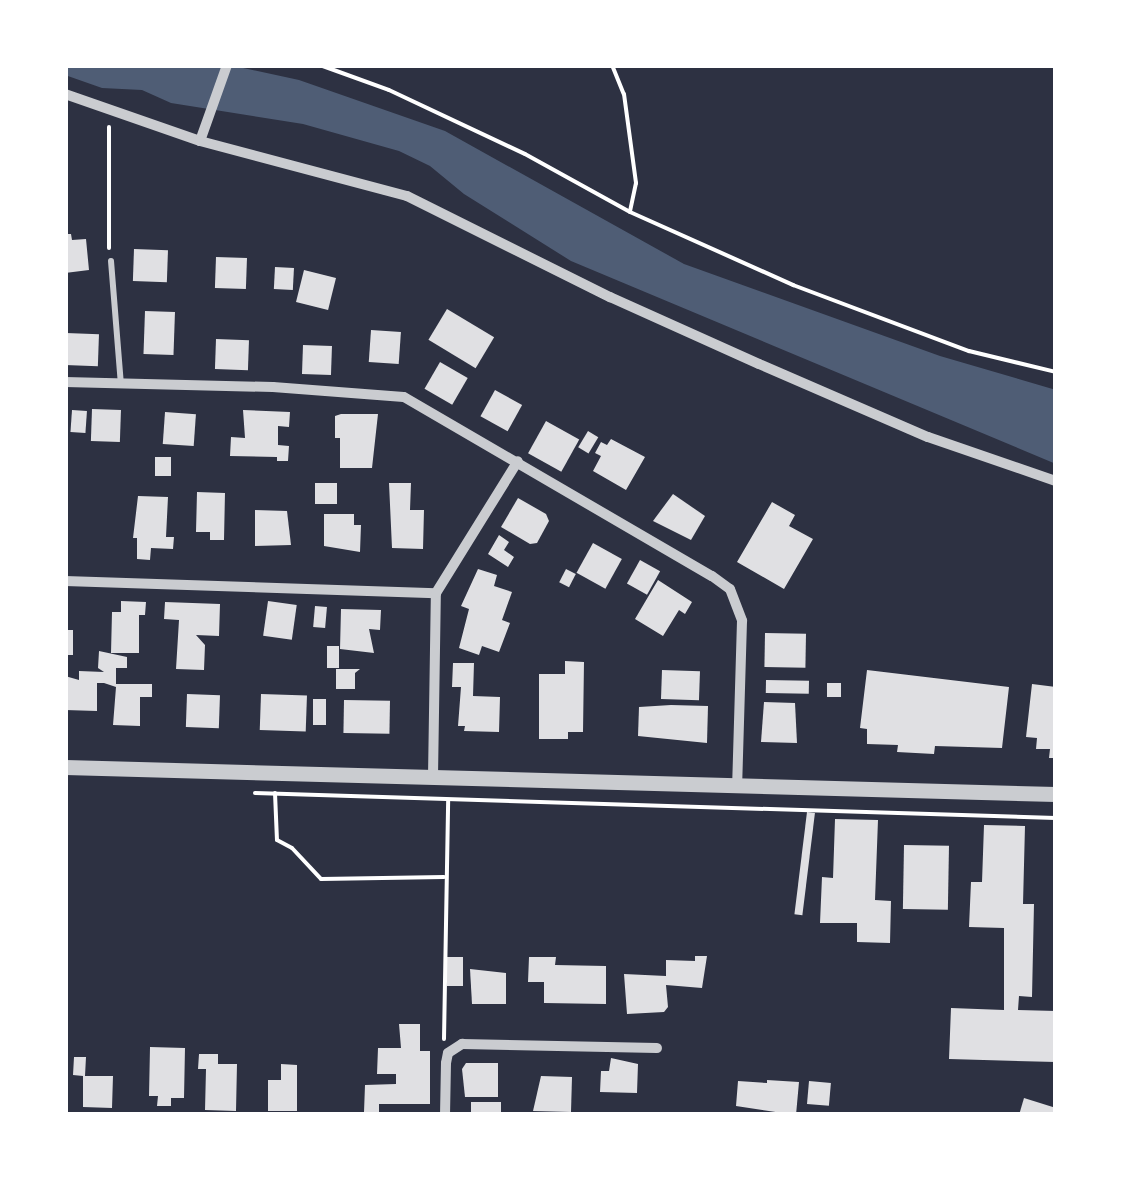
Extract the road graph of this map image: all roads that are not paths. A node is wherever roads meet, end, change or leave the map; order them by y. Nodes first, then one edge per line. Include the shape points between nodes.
1 (227, 65) edge
2 (65, 94) edge
3 (200, 141) junction
4 (111, 260) dead end
5 (65, 382) edge
6 (121, 384) junction
7 (518, 462) junction
8 (1056, 482) edge
9 (65, 581) edge
10 (436, 593) junction
11 (65, 767) edge
12 (433, 776) junction
13 (737, 785) junction
14 (1056, 794) edge
15 (657, 1048) dead end
16 (445, 1115) edge

1 - 3 street
2 - 3 street
3 - 8 street via 406,196 760,364 928,437
4 - 6 lane
5 - 6 street
6 - 7 street via 384,392
7 - 10 street
7 - 13 street via 730,590 742,620
9 - 10 street
10 - 12 street
11 - 12 street
12 - 13 street
13 - 14 street
15 - 16 street via 462,1044 448,1053

